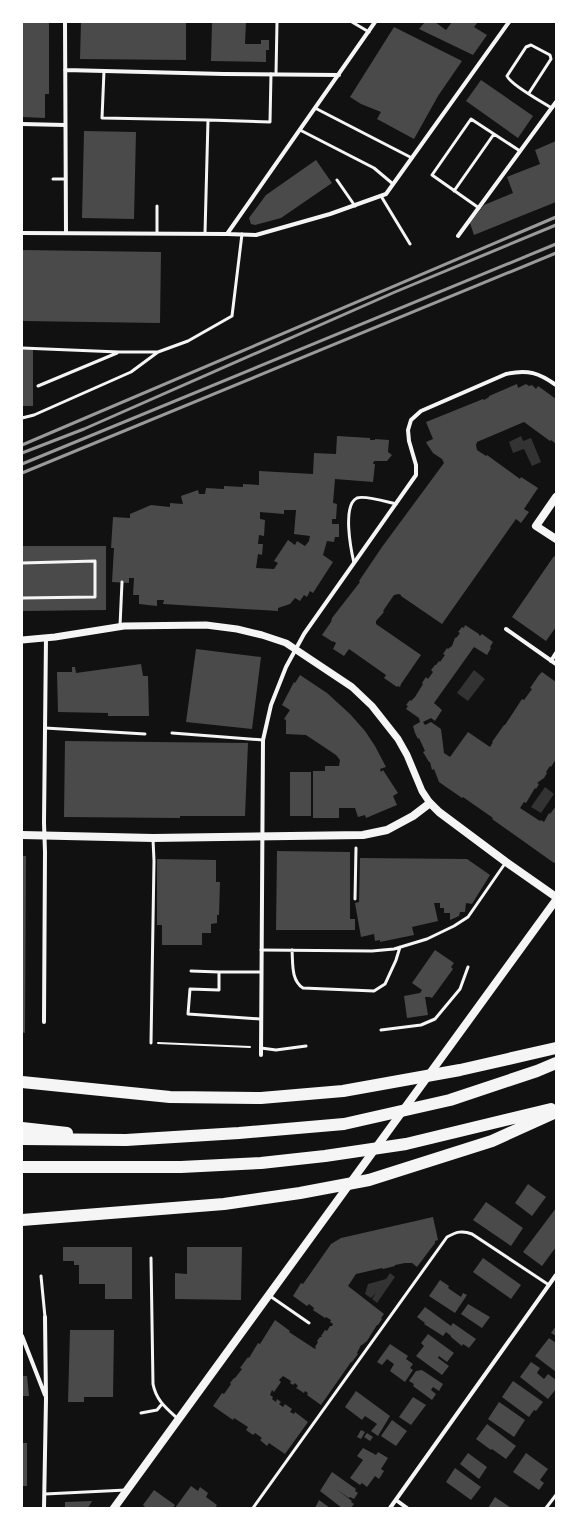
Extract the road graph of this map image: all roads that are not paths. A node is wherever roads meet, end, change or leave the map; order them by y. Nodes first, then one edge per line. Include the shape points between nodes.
1 (65, 22) edge
2 (277, 22) edge
3 (352, 22) edge
4 (375, 22) edge
5 (509, 22) edge
6 (369, 32) junction
7 (65, 70) junction
8 (104, 71) junction
9 (273, 74) junction
10 (339, 75) junction
11 (529, 93) junction
12 (556, 102) edge
13 (315, 108) junction
14 (552, 108) junction
15 (208, 120) junction
16 (22, 124) edge
17 (65, 125) junction
18 (300, 130) junction
19 (494, 134) junction
20 (520, 151) junction
21 (412, 158) junction
22 (53, 179) dead end
23 (65, 179) junction
24 (337, 180) dead end
25 (393, 184) junction
26 (454, 191) junction
27 (383, 195) junction
28 (158, 206) dead end
29 (355, 206) junction
30 (479, 208) junction
31 (22, 233) edge
32 (66, 233) junction
33 (157, 233) junction
34 (205, 233) junction
35 (227, 234) junction
36 (242, 234) junction
37 (458, 236) dead end
38 (410, 244) dead end
39 (22, 348) edge
40 (119, 352) junction
41 (158, 352) junction
42 (556, 385) edge
43 (38, 386) dead end
44 (22, 418) edge
45 (556, 497) edge
46 (396, 504) junction
47 (556, 540) edge
48 (22, 563) edge
49 (354, 564) junction
50 (122, 582) dead end
51 (22, 598) edge
52 (120, 627) junction
53 (506, 629) dead end
54 (46, 638) junction
55 (22, 640) edge
56 (296, 650) junction
57 (556, 653) edge
58 (551, 660) junction
59 (556, 664) edge
60 (45, 728) junction
61 (145, 734) dead end
62 (172, 734) dead end
63 (263, 740) junction
64 (430, 803) junction
65 (22, 835) edge
66 (44, 836) junction
67 (262, 836) junction
68 (153, 838) junction
69 (356, 848) dead end
70 (506, 862) junction
71 (556, 897) edge
72 (355, 900) dead end
73 (556, 900) edge
74 (400, 947) junction
75 (261, 950) junction
76 (292, 950) junction
77 (468, 967) dead end
78 (192, 971) dead end
79 (219, 972) junction
80 (261, 972) junction
81 (260, 1019) junction
82 (44, 1022) dead end
83 (381, 1030) dead end
84 (151, 1043) road end
85 (306, 1046) dead end
86 (261, 1048) junction
87 (556, 1048) edge
88 (261, 1055) dead end
89 (556, 1063) edge
90 (22, 1082) edge
91 (556, 1108) edge
92 (556, 1112) edge
93 (22, 1128) edge
94 (22, 1139) edge
95 (126, 1140) junction
96 (22, 1168) edge
97 (22, 1220) edge
98 (151, 1258) dead end
99 (556, 1275) edge
100 (41, 1276) dead end
101 (549, 1285) junction
102 (268, 1295) junction
103 (45, 1317) joint
104 (309, 1324) dead end
105 (22, 1336) edge
106 (46, 1399) junction
107 (162, 1404) junction
108 (141, 1413) dead end
109 (179, 1420) junction
110 (128, 1490) junction
111 (45, 1494) junction
112 (556, 1494) edge
113 (396, 1500) junction
114 (44, 1508) edge
115 (114, 1508) edge
116 (253, 1508) edge
117 (390, 1508) edge
118 (406, 1508) edge
119 (546, 1508) edge

1 - 7 street
2 - 9 lane
3 - 6 lane
4 - 6 street
5 - 21 street
6 - 10 street
7 - 8 street
7 - 17 street
8 - 9 street
8 - 15 lane via 102,118
9 - 10 street
9 - 15 lane via 270,122
10 - 13 street
11 - 11 lane via 510,81 507,76 526,47 531,45 550,55 551,59
11 - 14 lane
12 - 14 street
13 - 18 street
13 - 21 lane
14 - 20 street
15 - 34 lane
16 - 17 street
17 - 23 street
18 - 25 lane via 374,168
18 - 35 street
19 - 20 lane
19 - 26 lane
19 - 26 lane via 471,119 432,175
20 - 30 street
21 - 25 street
22 - 23 lane
23 - 32 street
24 - 29 lane
25 - 27 street
26 - 30 lane
27 - 29 street
27 - 38 lane
28 - 33 lane
29 - 36 street via 256,235
30 - 37 street
31 - 32 street
32 - 33 street
33 - 34 street
34 - 35 street
35 - 36 street
36 - 41 lane via 232,316 188,341
39 - 40 lane
40 - 41 lane
40 - 43 lane
41 - 44 lane via 131,372
42 - 46 street via 537,373 517,371 421,411 412,420 408,430 416,475
45 - 47 main road via 536,526
46 - 49 street
46 - 49 lane via 363,497 350,505 350,546
48 - 51 lane via 95,561 95,597
49 - 56 street via 304,634
50 - 52 lane
52 - 54 street
52 - 56 street via 206,625 237,629 286,643
53 - 58 street
54 - 55 street
54 - 60 street
56 - 63 street via 286,667 271,705
56 - 64 street via 352,687 372,706 398,739
57 - 58 street
58 - 59 street
60 - 61 lane
60 - 66 street
62 - 63 lane
63 - 67 street
64 - 67 main road via 387,830 363,835
64 - 70 main road
65 - 66 main road
66 - 68 main road
66 - 82 street
67 - 68 main road
67 - 75 street
68 - 84 lane
69 - 72 lane
70 - 71 main road
70 - 74 lane via 464,920 426,939
73 - 102 main road
74 - 76 lane via 372,951
74 - 76 lane via 385,984 374,991 303,988 297,984
75 - 76 lane
75 - 80 street
77 - 83 lane via 460,989 435,1019 421,1026
78 - 79 lane
79 - 80 lane
79 - 81 lane via 218,990 190,989 188,1014
80 - 81 street
81 - 86 street
85 - 86 lane via 276,1050
86 - 88 street
87 - 90 highway via 460,1070 343,1091 261,1098 170,1097
89 - 95 highway via 450,1100 344,1124
91 - 96 highway via 406,1144 325,1156 262,1163 181,1167
92 - 97 highway via 492,1142 369,1180 224,1204
93 - 95 highway
94 - 95 highway
98 - 107 lane via 153,1383 155,1393
99 - 101 street
100 - 103 lane
101 - 113 street
101 - 116 lane via 472,1234 465,1231 456,1232 447,1237
102 - 104 lane
102 - 109 main road
103 - 106 street
105 - 106 street
106 - 111 street
107 - 108 lane via 157,1410
107 - 109 lane
109 - 110 main road
110 - 111 lane
110 - 115 main road
111 - 114 street
112 - 119 lane
113 - 117 street
113 - 118 street

